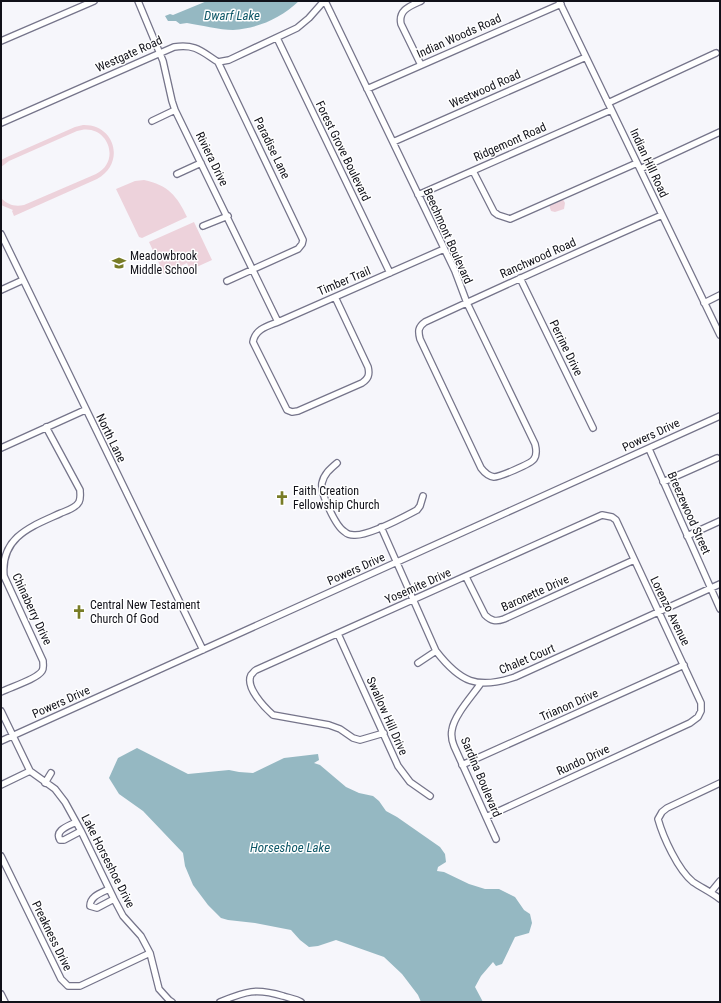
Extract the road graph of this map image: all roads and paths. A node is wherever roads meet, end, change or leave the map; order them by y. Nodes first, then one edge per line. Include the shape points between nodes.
1 (94, 1) edge
2 (138, 1) edge
3 (324, 1) edge
4 (421, 1) edge
5 (560, 2) edge
6 (277, 38) junction
7 (1, 41) edge
8 (160, 52) junction
9 (716, 54) dead end
10 (586, 57) junction
11 (218, 62) junction
12 (421, 65) junction
13 (367, 89) junction
14 (608, 103) junction
15 (176, 110) junction
16 (611, 110) junction
17 (152, 120) dead end
18 (1, 123) edge
19 (720, 132) edge
20 (393, 142) junction
21 (201, 163) junction
22 (637, 163) junction
23 (640, 169) junction
24 (473, 171) junction
25 (177, 174) dead end
26 (418, 195) junction
27 (662, 215) junction
28 (228, 216) junction
29 (203, 226) dead end
30 (1, 234) edge
31 (444, 249) junction
32 (253, 269) junction
33 (390, 273) junction
34 (520, 278) junction
35 (23, 280) junction
36 (227, 281) dead end
37 (1, 290) edge
38 (720, 295) edge
39 (335, 297) junction
40 (467, 303) junction
41 (704, 303) junction
42 (278, 322) junction
43 (720, 335) edge
44 (86, 410) junction
45 (720, 416) edge
46 (46, 427) junction
47 (593, 428) dead end
48 (1, 448) edge
49 (649, 449) junction
50 (717, 458) dead end
51 (337, 463) dead end
52 (513, 470) joint
53 (664, 482) junction
54 (423, 496) dead end
55 (602, 515) joint
56 (720, 521) edge
57 (381, 527) junction
58 (687, 536) junction
59 (634, 560) junction
60 (396, 562) junction
61 (466, 577) junction
62 (720, 584) edge
63 (711, 588) junction
64 (413, 600) junction
65 (720, 609) edge
66 (658, 613) junction
67 (338, 634) junction
68 (203, 650) junction
69 (436, 651) junction
70 (418, 662) dead end
71 (684, 665) junction
72 (481, 683) junction
73 (1, 692) edge
74 (1, 710) edge
75 (690, 723) joint
76 (384, 733) junction
77 (13, 736) junction
78 (1, 741) edge
79 (462, 765) junction
80 (30, 771) junction
81 (51, 773) dead end
82 (45, 782) junction
83 (720, 783) edge
84 (1, 785) edge
85 (430, 796) dead end
86 (486, 817) junction
87 (76, 822) junction
88 (81, 831) junction
89 (496, 839) dead end
90 (1, 856) edge
91 (720, 881) edge
92 (109, 889) junction
93 (711, 892) junction
94 (720, 899) edge
95 (114, 900) junction
96 (150, 953) junction
97 (1, 994) edge
98 (5, 1002) edge
99 (172, 1002) edge
100 (222, 1002) edge
101 (301, 1002) edge

1 - 7 street
2 - 8 street, Riviera Drive
3 - 6 street via 305,22
3 - 13 street, Beechmont Boulevard
4 - 12 street via 407,8 402,14 401,24
5 - 10 street, Indian Hill Road
5 - 12 street, Indian Woods Road
6 - 11 street via 229,60
6 - 33 street, Forest Grove Boulevard
8 - 11 street, Westgate Road via 174,47 191,47
8 - 15 street, Riviera Drive
8 - 18 street, Westgate Road
9 - 14 street
10 - 14 street, Indian Hill Road
10 - 20 street, Westwood Road
11 - 32 street, Paradise Lane via 302,236 302,244 295,250
12 - 13 street, Indian Woods Road
13 - 20 street, Beechmont Boulevard
14 - 16 street, Indian Hill Road
15 - 17 street
15 - 21 street, Riviera Drive
16 - 22 street, Indian Hill Road
16 - 24 street, Ridgemont Road
19 - 23 street
20 - 26 street, Beechmont Boulevard
21 - 25 street
21 - 28 street, Riviera Drive
22 - 23 street, Indian Hill Road
22 - 24 street via 510,219 494,212
23 - 27 street, Indian Hill Road
24 - 26 street, Ridgemont Road
26 - 31 street, Beechmont Boulevard
27 - 34 street, Ranchwood Road
27 - 41 street, Indian Hill Road
28 - 29 street
28 - 32 street, Riviera Drive
30 - 35 street, North Lane
31 - 33 street, Timber Trail
31 - 40 street, Beechmont Boulevard
32 - 36 street
32 - 42 street, Riviera Drive
33 - 39 street, Timber Trail
34 - 40 street, Ranchwood Road
34 - 47 street, Perrine Drive
35 - 37 street
35 - 44 street, North Lane
38 - 41 street
39 - 42 street, Timber Trail
39 - 42 street, Timber Trail via 370,373 367,380 362,383 298,411 287,410 253,342 257,332
40 - 52 street, Beechmont Boulevard via 535,444 534,459
40 - 52 street, Ranchwood Road via 425,322 418,332 481,468 493,477
41 - 43 street, Indian Hill Road
44 - 46 street
44 - 68 street, North Lane
45 - 49 street, Powers Drive
46 - 48 street
46 - 73 street, Chinaberry Drive via 80,490 80,496 78,503 70,509 22,531 7,544 1,568 43,661 43,667 34,677
49 - 53 street, Breezewood Street
49 - 60 street, Powers Drive
50 - 53 street
51 - 57 street via 324,476 322,484 324,497 338,526 352,535 360,535
53 - 58 street, Breezewood Street
54 - 57 street via 417,510
55 - 59 street, Lorenzo Avenue via 616,520
55 - 61 street, Yosemite Drive
56 - 58 street
57 - 60 street, Chalet Court
58 - 63 street, Breezewood Street
59 - 61 street, Baronette Drive via 496,622 485,615
59 - 66 street, Lorenzo Avenue
60 - 64 street, Chalet Court
60 - 68 street, Powers Drive
61 - 64 street, Yosemite Drive
62 - 63 street, Chalet Court
63 - 65 street, Breezewood Street
63 - 66 street, Chalet Court
64 - 67 street, Yosemite Drive
64 - 69 street, Chalet Court
66 - 71 street, Lorenzo Avenue
66 - 72 street, Chalet Court via 515,677 499,682
67 - 76 street, Swallow Hill Drive
67 - 76 street, Yosemite Drive via 256,670 251,675 250,684 256,696 273,715 329,725 360,740
68 - 77 street, Powers Drive
69 - 70 street
69 - 72 street, Chalet Court via 461,677
71 - 75 street, Lorenzo Avenue via 701,703 698,717
71 - 79 street, Trianon Drive
72 - 79 street, Sardina Boulevard via 455,719 452,729 454,746
74 - 77 street, Lake Horseshoe Drive
75 - 86 street, Rundo Drive
76 - 85 street, Swallow Hill Drive via 398,766 410,782
77 - 78 street, Powers Drive
77 - 80 street, Lake Horseshoe Drive
79 - 86 street, Sardina Boulevard
80 - 82 street, Lake Horseshoe Drive
80 - 84 street
81 - 82 street
82 - 87 street, Lake Horseshoe Drive via 55,789
83 - 93 street via 667,808 658,819 679,865 694,882
86 - 89 street, Sardina Boulevard
87 - 88 street, Lake Horseshoe Drive
87 - 88 street via 60,831 58,837 64,840
88 - 92 street, Lake Horseshoe Drive
90 - 96 street, Preakness Drive via 61,979 68,986 80,986
91 - 93 street
92 - 95 street, Lake Horseshoe Drive
92 - 95 street via 93,897 90,906 97,908
93 - 94 street
95 - 96 street, Lake Horseshoe Drive via 123,916 141,936
96 - 99 street, Lake Horseshoe Drive via 160,989
97 - 98 street
100 - 101 street via 242,994 260,991

